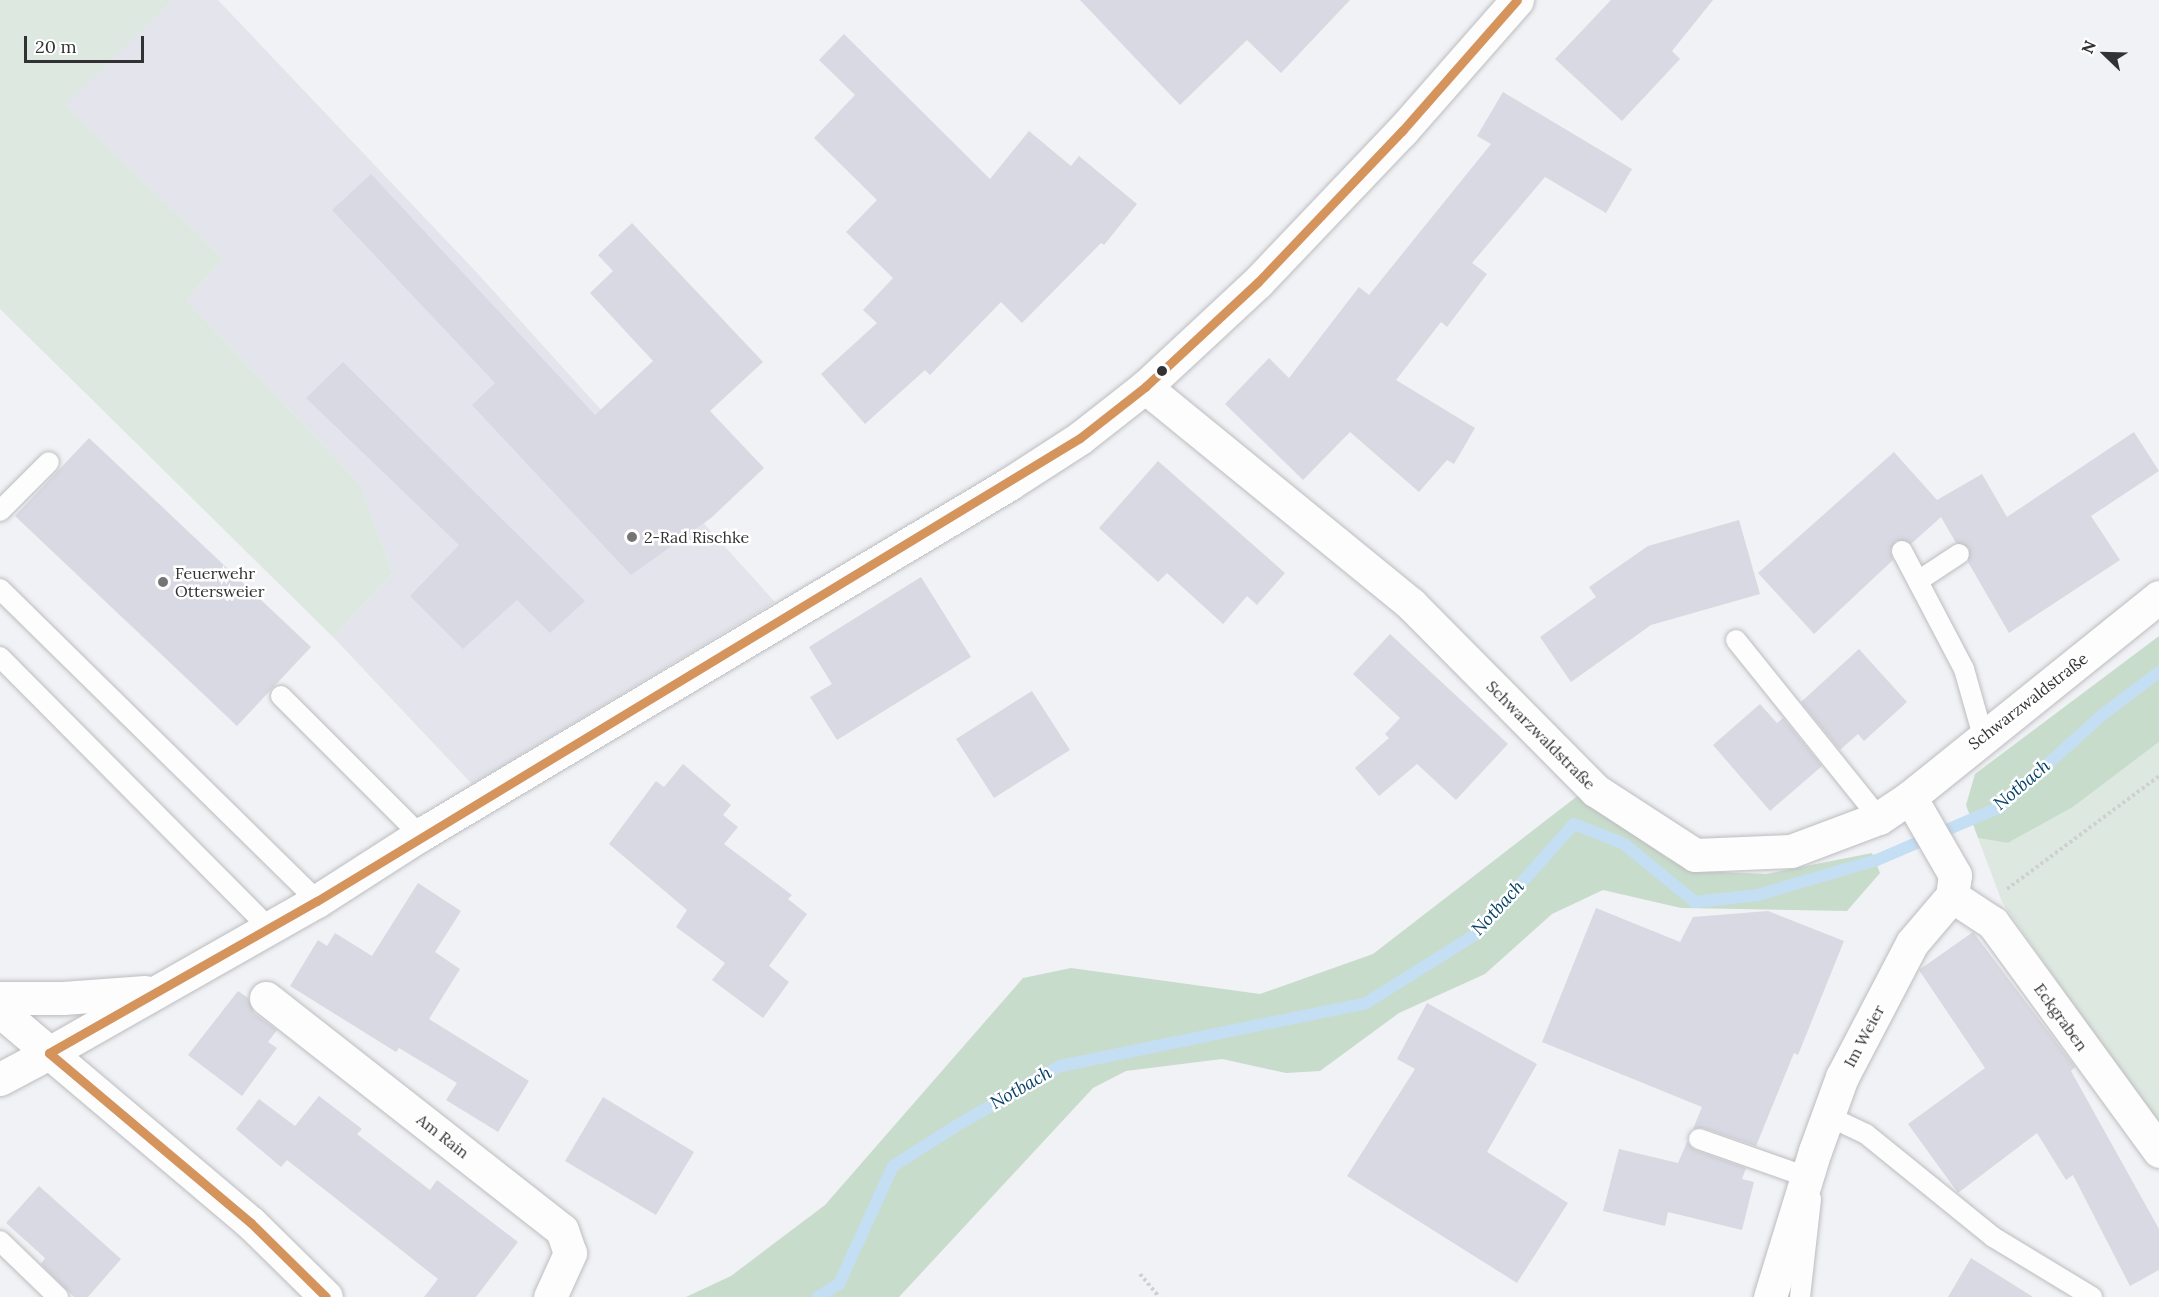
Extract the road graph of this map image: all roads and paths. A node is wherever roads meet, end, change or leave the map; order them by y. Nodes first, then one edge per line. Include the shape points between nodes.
1 (1515, 1) edge
2 (1145, 387) junction
3 (49, 462) dead end
4 (0, 511) edge
5 (1902, 551) dead end
6 (1959, 554) dead end
7 (1918, 581) junction
8 (0, 589) edge
9 (2159, 597) edge
10 (1736, 640) dead end
11 (0, 657) edge
12 (281, 696) dead end
13 (1983, 736) junction
14 (2159, 776) edge
15 (1918, 809) junction
16 (1879, 818) junction
17 (420, 835) junction
18 (1961, 895) junction
19 (317, 901) junction
20 (268, 928) junction
21 (152, 992) junction
22 (0, 998) edge
23 (266, 998) dead end
24 (0, 1011) edge
25 (49, 1053) junction
26 (0, 1079) edge
27 (1828, 1116) junction
28 (1699, 1139) dead end
29 (2159, 1151) edge
30 (1811, 1164) junction
31 (0, 1241) edge
32 (1140, 1275) dead end
33 (1794, 1296) edge
34 (58, 1297) edge
35 (326, 1297) edge
36 (550, 1297) edge
37 (1160, 1297) edge
38 (2092, 1297) edge

1 - 2 street via 1301,238
2 - 16 street, Schwarzwaldstraße via 1411,604 1595,790 1695,855 1791,851
2 - 17 street via 1080,438 1009,484
3 - 4 lane
5 - 7 lane
6 - 7 lane
7 - 13 lane via 1964,669
8 - 19 lane
9 - 13 street, Schwarzwaldstraße
10 - 16 lane
11 - 20 lane
12 - 17 lane
13 - 15 street, Schwarzwaldstraße
14 - 18 path
15 - 16 street, Schwarzwaldstraße
15 - 18 street
17 - 19 street
18 - 27 street, Im Weier via 1912,943 1842,1077
18 - 29 street, Eckgraben via 1993,923
19 - 20 street
20 - 21 street
21 - 22 street
21 - 25 street
23 - 36 street, Am Rain via 562,1230 570,1253
24 - 25 street
25 - 26 street
25 - 35 street via 251,1223
27 - 30 street, Im Weier
27 - 38 lane via 1866,1134 1993,1238
28 - 30 lane
30 - 33 street, Im Weier
31 - 34 lane
32 - 37 path

